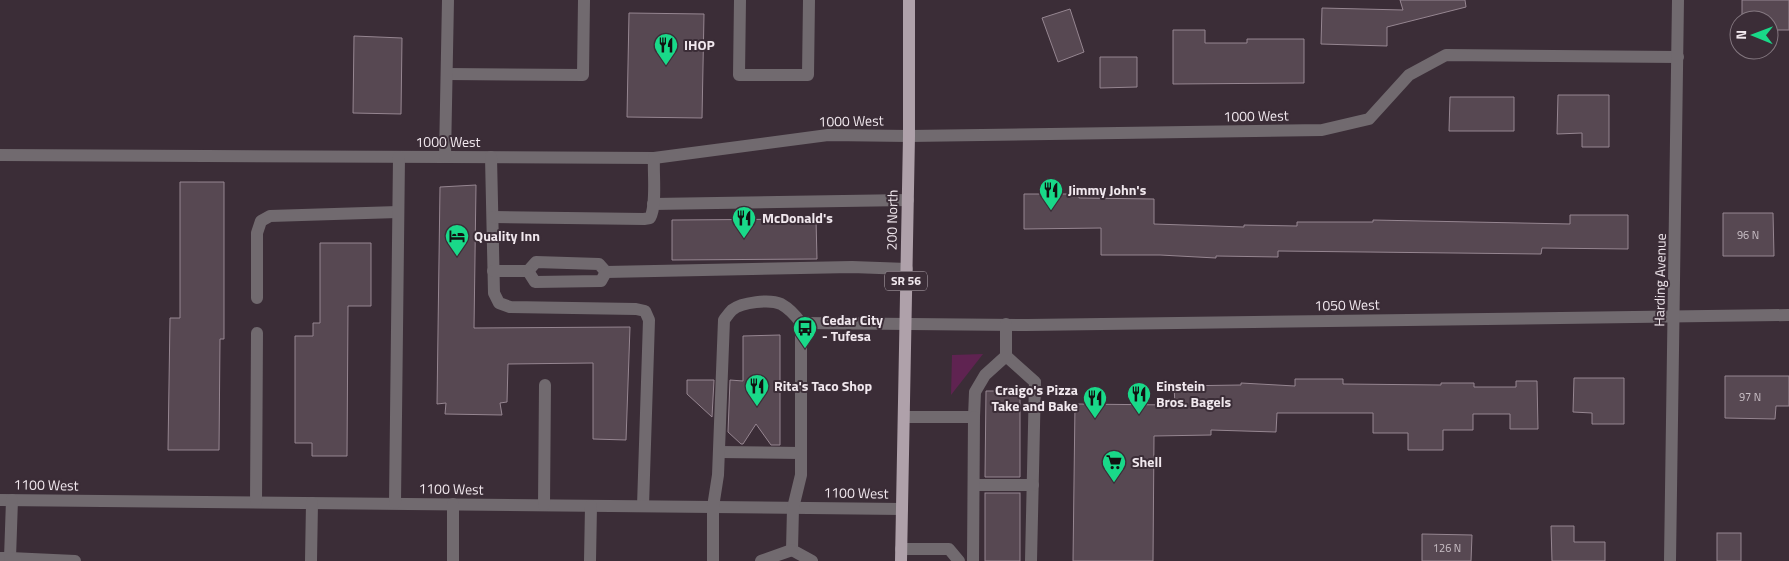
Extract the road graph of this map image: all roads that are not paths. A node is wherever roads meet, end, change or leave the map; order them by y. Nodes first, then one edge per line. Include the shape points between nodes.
1 (448, 0) edge
2 (584, 0) edge
3 (740, 0) edge
4 (809, 0) edge
5 (909, 0) edge
6 (1678, 0) edge
7 (1678, 57) junction
8 (447, 74) junction
9 (909, 136) junction
10 (0, 155) edge
11 (399, 157) junction
12 (445, 157) junction
13 (491, 157) junction
14 (654, 158) junction
15 (908, 200) junction
16 (653, 204) junction
17 (398, 212) junction
18 (493, 217) junction
19 (906, 268) junction
20 (493, 271) junction
21 (528, 271) junction
22 (606, 272) junction
23 (258, 298) dead end
24 (1789, 315) edge
25 (1674, 316) junction
26 (802, 323) junction
27 (906, 323) junction
28 (1006, 324) junction
29 (257, 333) dead end
30 (1006, 356) junction
31 (545, 385) dead end
32 (904, 417) junction
33 (974, 417) junction
34 (719, 452) junction
35 (801, 453) junction
36 (974, 485) junction
37 (1033, 485) junction
38 (6, 500) edge
39 (256, 502) junction
40 (312, 502) junction
41 (395, 503) junction
42 (453, 504) junction
43 (544, 505) junction
44 (591, 506) junction
45 (643, 506) junction
46 (713, 507) junction
47 (793, 508) junction
48 (902, 509) junction
49 (792, 550) junction
50 (901, 555) edge
51 (5, 558) edge
52 (24, 560) edge
53 (75, 561) edge
54 (311, 561) edge
55 (453, 561) edge
56 (590, 561) edge
57 (713, 561) edge
58 (761, 561) edge
59 (812, 561) edge
60 (959, 561) edge
61 (973, 561) edge
62 (1031, 561) edge
63 (1670, 561) edge

1 - 8 street
2 - 8 street via 583,75
3 - 4 street via 739,75 808,75
5 - 9 main road, 200 North / SR 56
6 - 7 street, Harding Avenue
7 - 9 street, 1000 West via 1446,55 1409,75 1369,119 1322,130
7 - 25 street, Harding Avenue
8 - 12 street
9 - 14 street, 1000 West via 828,135
9 - 15 main road, 200 North / SR 56
10 - 11 street, 1000 West
11 - 12 street, 1000 West
11 - 17 street
12 - 13 street, 1000 West
13 - 14 street, 1000 West
13 - 18 street
14 - 16 street
15 - 16 street
15 - 19 main road, 200 North / SR 56
16 - 18 street via 650,218 644,220
17 - 23 street via 270,216 261,221 257,233
17 - 41 street
18 - 20 street
19 - 22 street
19 - 27 main road, 200 North / SR 56
20 - 21 street
20 - 45 street via 494,293 500,303 510,307 645,311 649,320
21 - 22 street via 536,262 599,264
21 - 22 street via 535,282 601,281
24 - 25 street, 1050 West
25 - 28 street, 1050 West
25 - 63 street, Harding Avenue
26 - 27 street, 1050 West
26 - 34 street via 780,303 760,302 741,305 724,320
26 - 35 street
27 - 28 street, 1050 West
27 - 32 main road, 200 North / SR 56
28 - 30 street
29 - 39 street
30 - 33 street via 985,375 974,392
30 - 37 street via 1035,382
31 - 43 street
32 - 33 street
32 - 48 main road, 200 North / SR 56
33 - 36 street
34 - 35 street
34 - 46 street
35 - 47 street via 801,475
36 - 37 street
36 - 61 street
37 - 62 street
38 - 39 street, 1100 West
38 - 51 street
39 - 40 street, 1100 West
40 - 41 street, 1100 West
40 - 54 street
41 - 42 street, 1100 West
42 - 43 street, 1100 West
42 - 55 street
43 - 44 street, 1100 West
44 - 45 street, 1100 West
44 - 56 street
45 - 46 street, 1100 West
46 - 47 street, 1100 West
46 - 57 street
47 - 48 street, 1100 West
47 - 49 street
48 - 50 main road, 200 North / SR 56
49 - 58 street
49 - 59 street
50 - 60 street via 949,549
51 - 52 street
52 - 53 street

